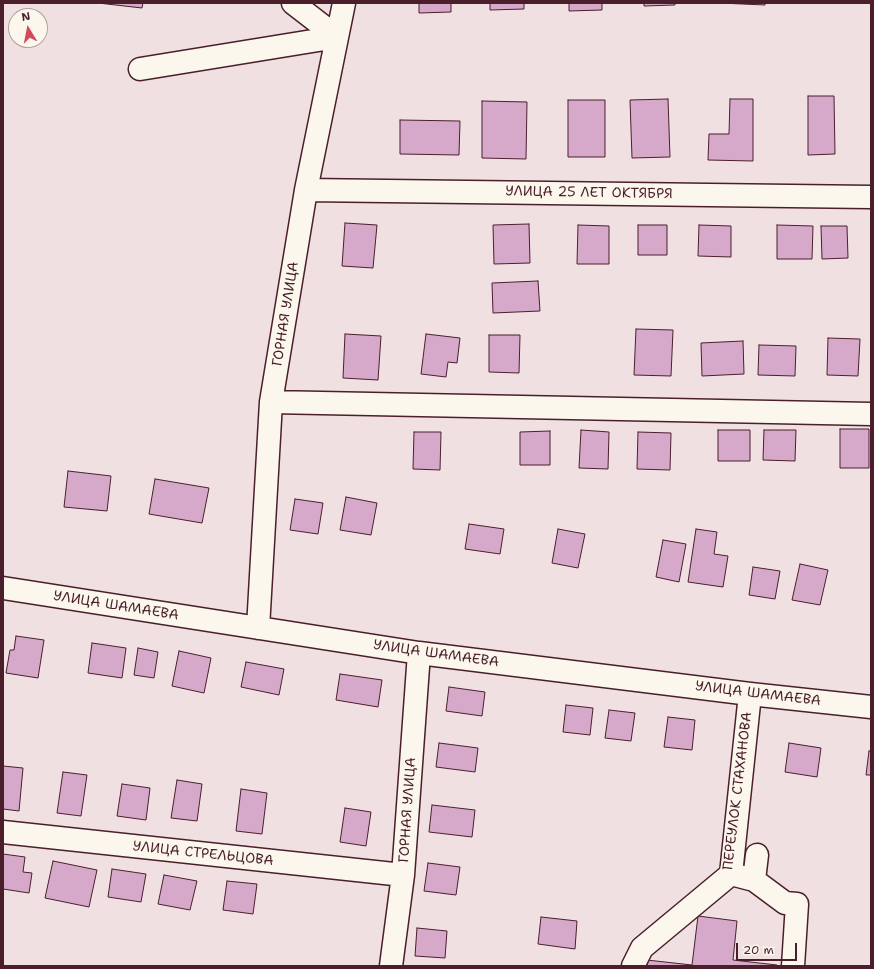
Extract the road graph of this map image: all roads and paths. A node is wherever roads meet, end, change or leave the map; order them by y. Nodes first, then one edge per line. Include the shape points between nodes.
1 (292, 3) edge
2 (344, 3) edge
3 (337, 37) junction
4 (140, 69) dead end
5 (306, 190) junction
6 (871, 197) edge
7 (272, 402) junction
8 (871, 414) edge
9 (3, 588) edge
10 (258, 628) junction
11 (419, 653) junction
12 (750, 694) junction
13 (871, 707) edge
14 (3, 832) edge
15 (757, 855) dead end
16 (731, 874) junction
17 (403, 875) junction
18 (754, 880) junction
19 (391, 966) edge
20 (634, 966) edge
21 (793, 966) edge

1 - 3 street
2 - 3 street, ГОРНАЯ УЛИЦА
3 - 4 street
3 - 5 street, ГОРНАЯ УЛИЦА
5 - 6 street, УЛИЦА 25 ЛЕТ ОКТЯБРЯ
5 - 7 street, ГОРНАЯ УЛИЦА
7 - 8 street
7 - 10 street, ГОРНАЯ УЛИЦА
9 - 10 street, УЛИЦА ШАМАЕВА
10 - 11 street, УЛИЦА ШАМАЕВА
11 - 12 street, УЛИЦА ШАМАЕВА
11 - 17 street, ГОРНАЯ УЛИЦА
12 - 13 street, УЛИЦА ШАМАЕВА
12 - 16 street, ПЕРЕУЛОК СТАХАНОВА
14 - 17 street, УЛИЦА СТРЕЛЬЦОВА
15 - 18 street
16 - 18 street
16 - 20 street, ПЕРЕУЛОК СТАХАНОВА via 642,948
17 - 19 street, ГОРНАЯ УЛИЦА
18 - 21 street via 785,903 797,904

